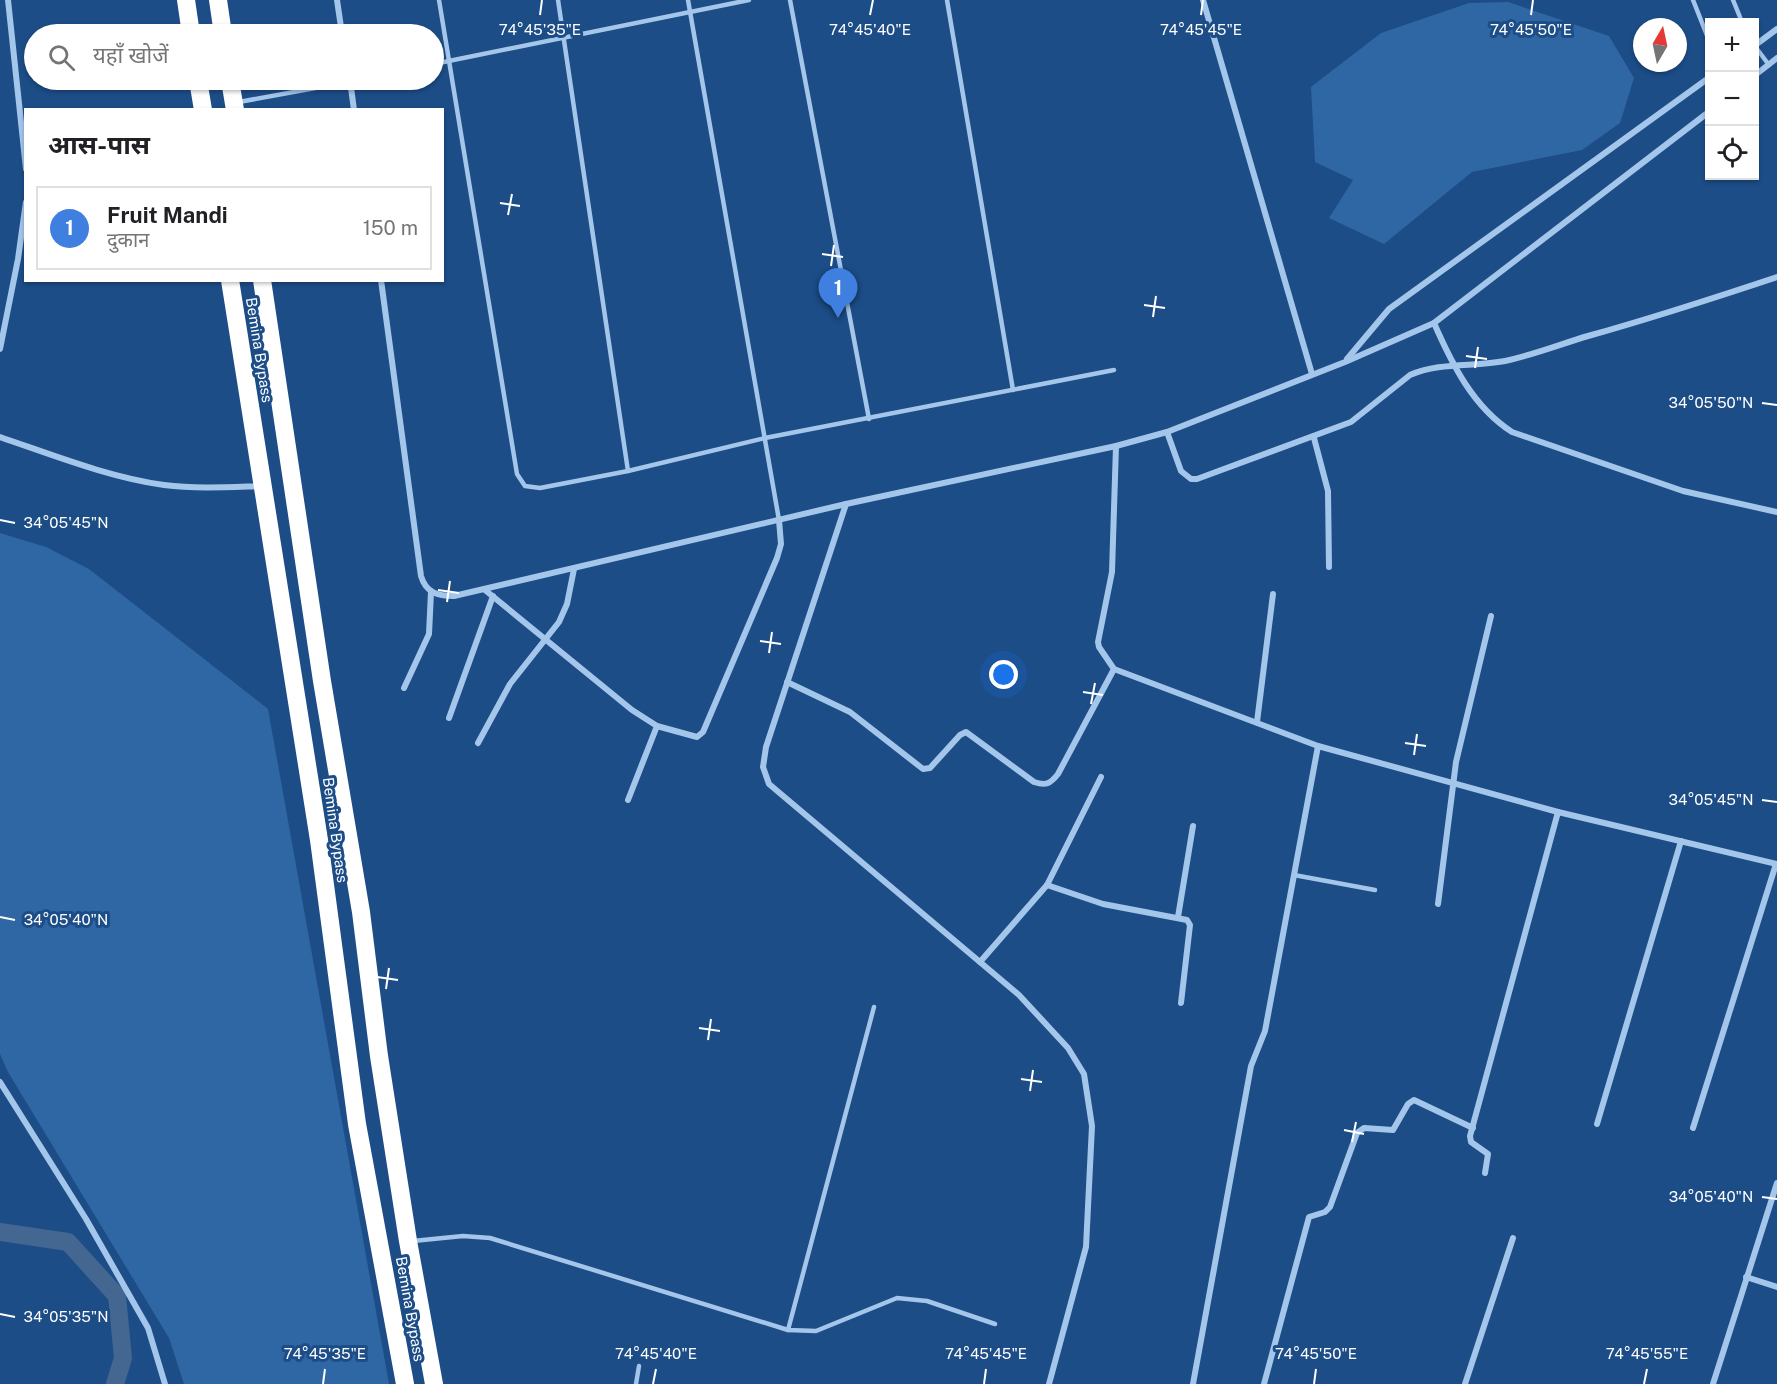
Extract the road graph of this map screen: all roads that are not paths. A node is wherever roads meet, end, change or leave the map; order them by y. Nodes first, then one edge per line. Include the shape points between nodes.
1 (8, 0) edge
2 (186, 0) edge
3 (218, 0) edge
4 (337, 0) edge
5 (439, 0) edge
6 (558, 0) edge
7 (688, 0) edge
8 (749, 0) edge
9 (790, 0) edge
10 (947, 0) edge
11 (1203, 0) edge
12 (1693, 0) edge
13 (1733, 0) edge
14 (690, 12) junction
15 (1740, 18) edge
16 (190, 24) edge
17 (222, 24) edge
18 (341, 24) edge
19 (443, 24) edge
20 (444, 28) edge
21 (1777, 29) edge
22 (1705, 30) edge
23 (564, 38) junction
24 (1759, 42) edge
25 (1759, 51) edge
26 (1777, 58) edge
27 (450, 61) junction
28 (444, 62) edge
29 (1768, 65) junction
30 (1759, 73) edge
31 (1705, 81) edge
32 (200, 90) edge
33 (232, 90) edge
34 (305, 90) edge
35 (351, 90) edge
36 (234, 106) edge
37 (203, 108) edge
38 (354, 108) edge
39 (1705, 115) edge
40 (24, 150) edge
41 (24, 216) edge
42 (1777, 278) edge
43 (230, 282) edge
44 (262, 282) edge
45 (381, 282) edge
46 (1434, 323) junction
47 (0, 349) edge
48 (1345, 362) junction
49 (1453, 367) junction
50 (1114, 370) dead end
51 (1312, 374) junction
52 (1013, 390) junction
53 (869, 419) junction
54 (1167, 432) junction
55 (0, 437) edge
56 (765, 438) junction
57 (1314, 438) junction
58 (1116, 446) junction
59 (628, 471) junction
60 (262, 486) junction
61 (846, 504) junction
62 (1777, 512) edge
63 (780, 520) junction
64 (1329, 567) dead end
65 (574, 569) junction
66 (485, 590) junction
67 (430, 592) junction
68 (1273, 594) dead end
69 (493, 596) junction
70 (1491, 616) dead end
71 (547, 639) junction
72 (1114, 669) junction
73 (787, 682) junction
74 (404, 688) dead end
75 (449, 718) dead end
76 (1257, 722) junction
77 (657, 726) junction
78 (478, 743) dead end
79 (1318, 746) junction
80 (1101, 777) dead end
81 (1454, 783) junction
82 (628, 800) dead end
83 (1558, 812) junction
84 (1193, 826) dead end
85 (1682, 841) junction
86 (1777, 864) edge
87 (1294, 875) junction
88 (1047, 885) junction
89 (1375, 890) dead end
90 (1438, 904) dead end
91 (1178, 917) junction
92 (980, 962) junction
93 (1180, 1003) dead end
94 (874, 1007) dead end
95 (0, 1082) edge
96 (1597, 1124) dead end
97 (1473, 1128) junction
98 (1693, 1128) dead end
99 (1485, 1173) dead end
100 (1777, 1183) edge
101 (1513, 1238) dead end
102 (408, 1241) junction
103 (1746, 1277) junction
104 (1777, 1287) edge
105 (995, 1324) dead end
106 (788, 1330) junction
107 (639, 1365) dead end
108 (165, 1384) edge
109 (405, 1384) edge
110 (434, 1384) edge
111 (636, 1384) edge
112 (1049, 1384) edge
113 (1192, 1384) edge
114 (1264, 1384) edge
115 (1465, 1384) edge
116 (1713, 1384) edge

1 - 40 street
2 - 16 highway
3 - 17 highway
4 - 18 street
5 - 19 lane
6 - 23 lane
7 - 14 lane
8 - 14 lane
9 - 53 lane
10 - 52 lane
11 - 51 street
12 - 22 lane
13 - 15 lane
14 - 23 lane
14 - 56 lane
20 - 27 lane
21 - 24 street
23 - 27 lane
23 - 59 lane
25 - 29 lane
26 - 29 street
27 - 28 lane
27 - 59 lane via 518,474 525,486 540,488
29 - 30 street
31 - 48 street via 1389,309
32 - 37 highway
33 - 36 highway
34 - 36 lane
35 - 38 street
39 - 46 street
41 - 47 street
42 - 49 street via 1505,361
43 - 60 highway, Bemina Bypass
44 - 102 highway, Bemina Bypass via 322,681 362,912 379,1056
45 - 67 street via 421,576
46 - 48 street
46 - 49 street
48 - 51 street
49 - 57 street via 1430,367 1410,375 1362,416
49 - 62 street via 1488,413 1512,432 1683,491
50 - 52 lane
51 - 54 street
52 - 53 lane
53 - 56 lane
54 - 57 street via 1181,471 1191,479
54 - 58 street
55 - 60 street via 114,474 164,485
56 - 59 lane
56 - 63 lane
57 - 64 street via 1328,491
58 - 61 street
58 - 72 street via 1112,572 1098,642
60 - 109 highway, Bemina Bypass via 319,840 357,1124
61 - 63 street
61 - 73 street
63 - 65 street
63 - 77 street via 777,558 703,732 697,737 688,736
65 - 66 street
65 - 71 street via 567,604
66 - 67 street via 454,596
66 - 69 street
67 - 74 street via 429,634
68 - 76 street
69 - 71 street
69 - 75 street
70 - 81 street
71 - 77 street via 598,684
71 - 78 street via 510,684
72 - 73 street via 1058,774 1044,785 1034,782 966,732 930,768 923,769 850,712
72 - 76 street
73 - 92 street via 766,747 763,767 769,784
76 - 79 street
77 - 82 street
79 - 81 street
79 - 87 street
80 - 88 street
81 - 83 street
81 - 90 street
83 - 85 street
83 - 97 street
84 - 91 street
85 - 86 street
85 - 96 street
86 - 98 street
87 - 89 lane
87 - 113 street via 1265,1030 1251,1066
88 - 91 street via 1103,904
88 - 92 street
91 - 93 street via 1190,925
92 - 112 street via 1019,995 1068,1048 1084,1074 1090,1100 1092,1163 1086,1247
94 - 106 lane
95 - 108 street via 86,1219 148,1328
97 - 99 street via 1470,1140 1488,1154
97 - 114 street via 1414,1100 1393,1130 1360,1129 1330,1207 1309,1217
100 - 103 street
101 - 115 street
102 - 106 lane via 490,1238
102 - 110 highway, Bemina Bypass
103 - 104 street
103 - 116 street
105 - 106 lane via 927,1301 897,1298 816,1331
107 - 111 lane

